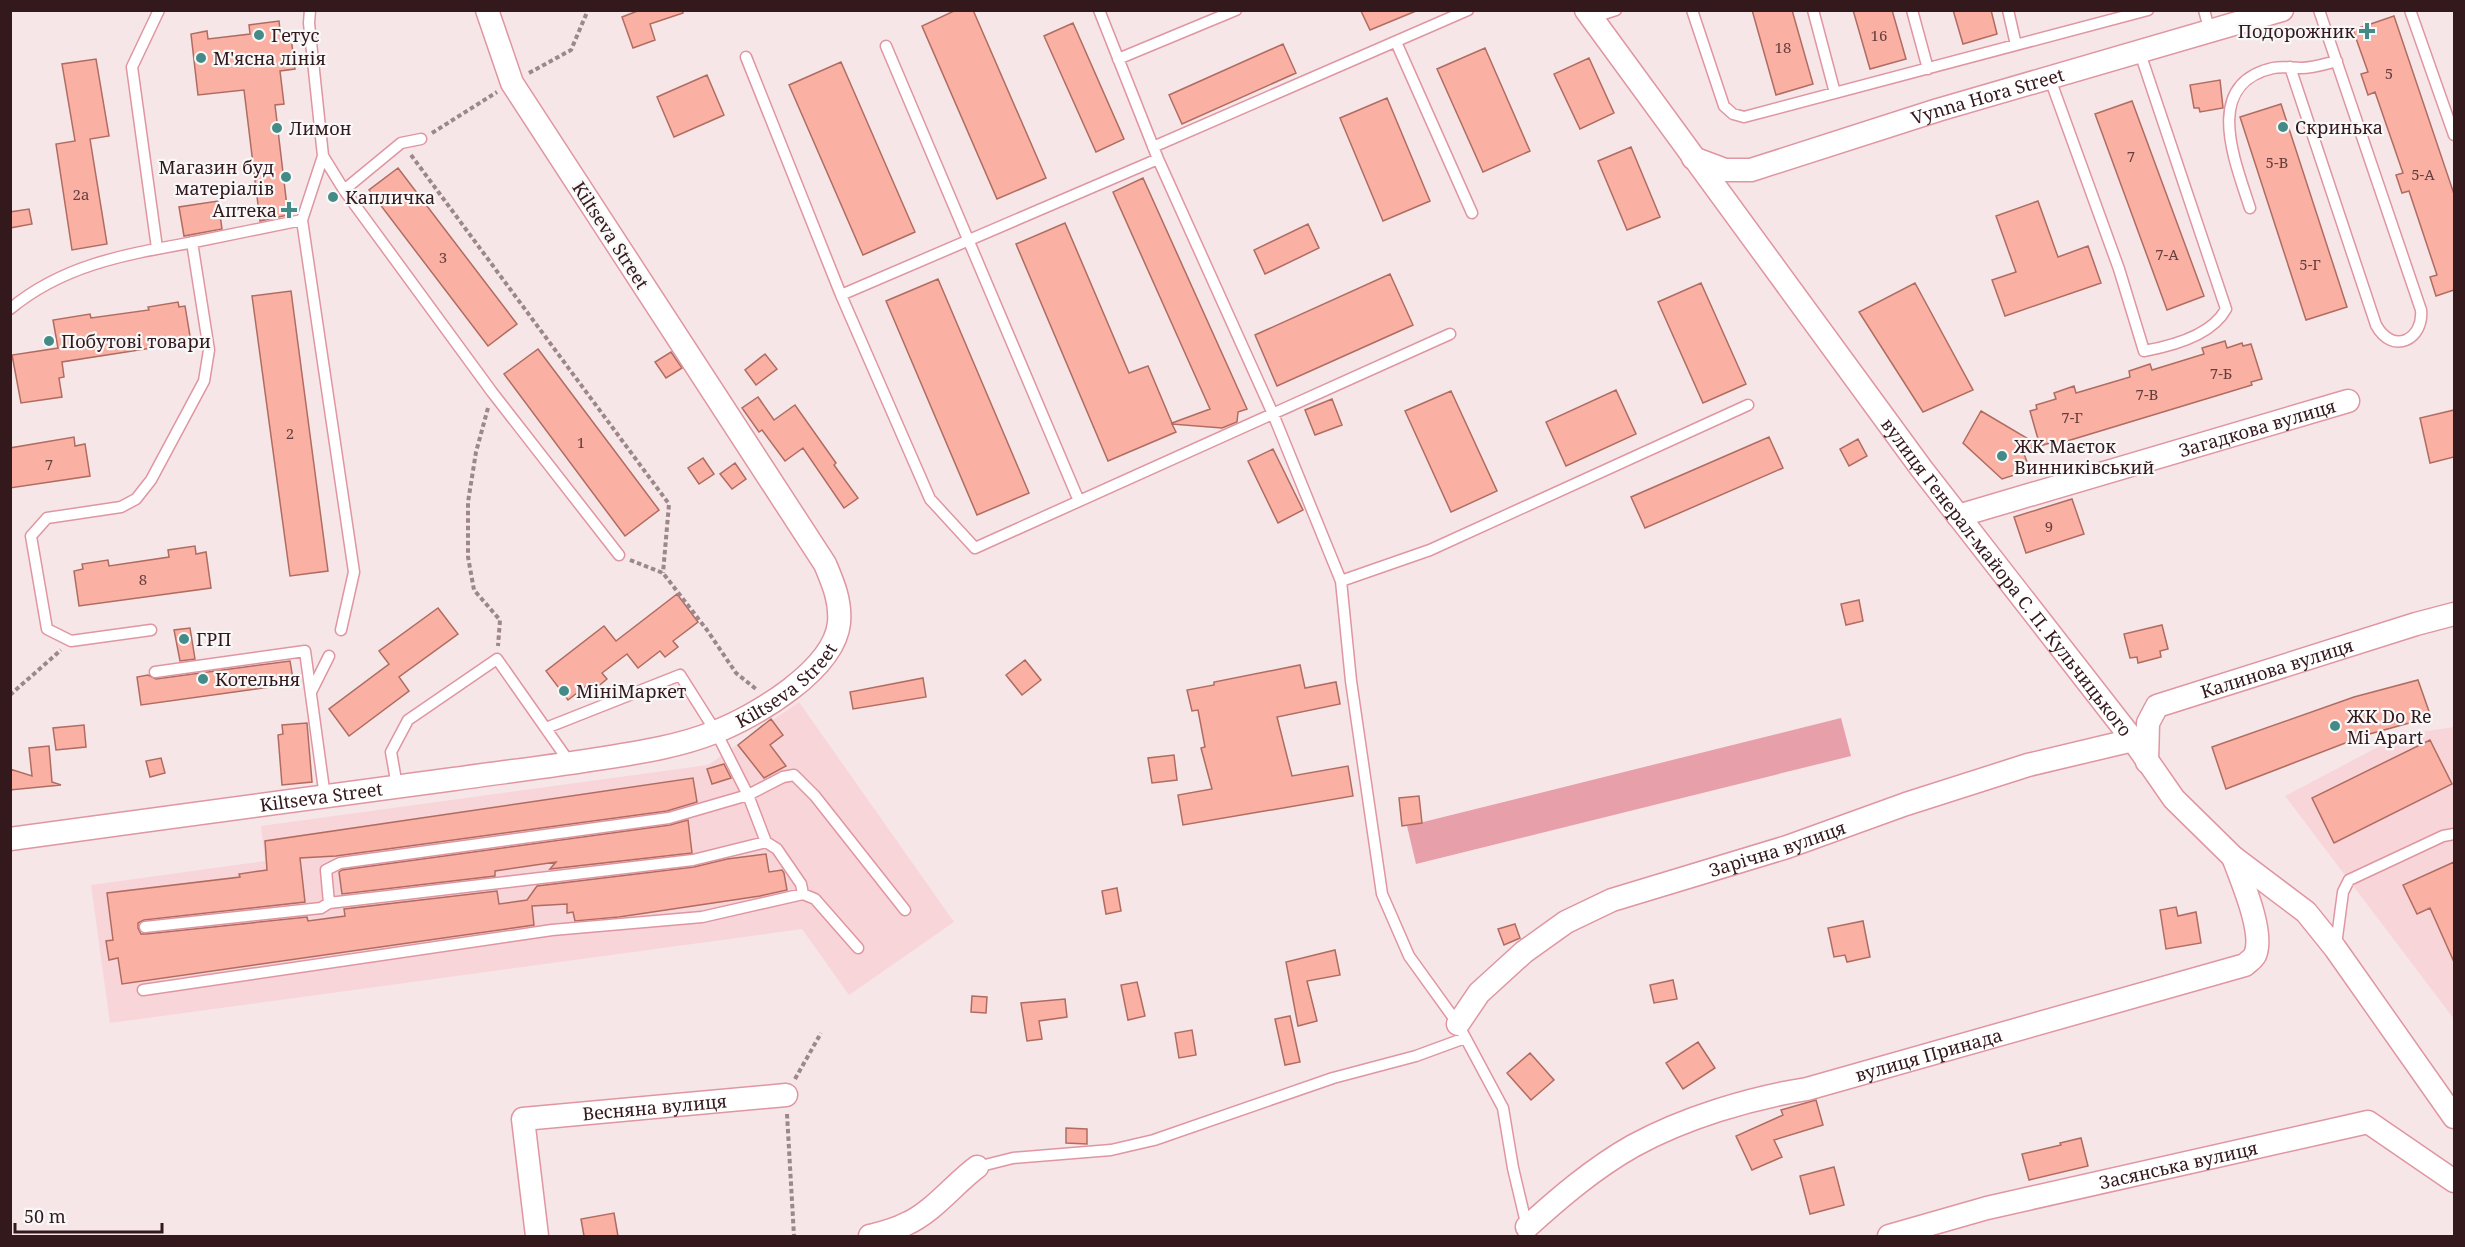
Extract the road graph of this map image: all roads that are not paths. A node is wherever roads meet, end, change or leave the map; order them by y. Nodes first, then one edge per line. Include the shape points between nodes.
1 (159, 10) edge
2 (310, 10) edge
3 (487, 10) edge
4 (1099, 10) edge
5 (1236, 10) edge
6 (1468, 10) edge
7 (1616, 10) edge
8 (1692, 10) edge
9 (1813, 10) edge
10 (1912, 10) edge
11 (2008, 10) edge
12 (2148, 10) edge
13 (2204, 10) edge
14 (2282, 10) edge
15 (2319, 10) edge
16 (2410, 10) edge
17 (1588, 14) edge
18 (2107, 16) edge
19 (2210, 32) junction
20 (1396, 42) junction
21 (2016, 45) junction
22 (886, 46) dead end
23 (2140, 53) junction
24 (746, 57) dead end
25 (1118, 59) junction
26 (2337, 61) junction
27 (2290, 67) junction
28 (1928, 69) junction
29 (2050, 79) junction
30 (1835, 93) junction
31 (2454, 135) edge
32 (421, 140) road end
33 (1154, 147) junction
34 (323, 156) junction
35 (1693, 158) junction
36 (1158, 159) junction
37 (344, 190) junction
38 (2250, 208) dead end
39 (1472, 213) dead end
40 (302, 220) junction
41 (969, 240) junction
42 (192, 242) junction
43 (157, 248) junction
44 (841, 295) junction
45 (10, 309) edge
46 (1450, 334) dead end
47 (2348, 401) dead end
48 (1748, 405) dead end
49 (1273, 414) junction
50 (1079, 501) junction
51 (1958, 516) junction
52 (619, 555) road end
53 (1341, 581) junction
54 (2454, 614) edge
55 (152, 630) dead end
56 (341, 630) dead end
57 (329, 656) dead end
58 (155, 672) dead end
59 (311, 692) junction
60 (546, 728) junction
61 (716, 732) junction
62 (2133, 740) junction
63 (2147, 762) junction
64 (570, 763) junction
65 (397, 786) junction
66 (748, 795) junction
67 (326, 797) junction
68 (2454, 834) edge
69 (10, 839) edge
70 (766, 842) junction
71 (2234, 856) junction
72 (804, 894) junction
73 (329, 903) junction
74 (905, 910) dead end
75 (145, 927) dead end
76 (858, 948) dead end
77 (2335, 948) junction
78 (143, 990) dead end
79 (1461, 1031) junction
80 (786, 1095) road end
81 (2454, 1117) edge
82 (977, 1167) joint
83 (2454, 1181) edge
84 (1527, 1227) joint
85 (537, 1236) edge
86 (870, 1236) edge
87 (1889, 1236) edge

1 - 43 lane via 132,67
2 - 34 lane
3 - 61 street, Kiltseva Street via 512,83 825,564 835,586 839,624 835,640 821,660 772,701
4 - 25 lane
5 - 25 lane
6 - 20 lane
7 - 17 lane
8 - 30 lane via 1722,100 1733,114 1750,116
9 - 30 lane
10 - 28 lane
11 - 21 lane
12 - 18 lane
13 - 19 lane
14 - 19 street, Vynna Hora Street
15 - 26 lane
16 - 31 lane
17 - 35 street, вулиця Генерал-майора С. П. Кульчицького
18 - 21 lane
19 - 23 street, Vynna Hora Street
20 - 33 lane
20 - 39 lane
21 - 28 lane
22 - 41 lane
23 - 29 street, Vynna Hora Street
23 - 29 lane via 2226,309 2220,320 2176,345 2144,351
24 - 44 lane
25 - 33 lane
26 - 27 lane via 2310,68
26 - 27 lane via 2421,310 2419,326 2398,342 2382,336 2376,325
27 - 38 lane via 2271,69 2247,80 2232,98 2229,128
28 - 30 lane
29 - 35 street, Vynna Hora Street via 1751,170 1725,170
32 - 37 lane via 402,143
33 - 36 lane
34 - 37 lane
34 - 40 lane
35 - 51 street, вулиця Генерал-майора С. П. Кульчицького
36 - 41 lane
36 - 49 lane
37 - 52 lane via 492,392
40 - 42 lane
40 - 56 lane via 354,572
41 - 44 lane
41 - 50 lane
42 - 43 lane
42 - 55 lane via 209,350 204,381 151,480 136,499 121,507 47,518 31,536 47,629 71,641
43 - 45 lane via 84,267
44 - 50 lane via 930,499 975,548
46 - 49 lane
47 - 51 street, Загадкова вулиця
48 - 53 lane via 1430,550
49 - 50 lane
49 - 53 lane
51 - 62 street, вулиця Генерал-майора С. П. Кульчицького
53 - 79 lane via 1351,681 1382,894 1409,956
54 - 63 street, Калинова вулиця via 2157,706 2148,723
57 - 59 lane
58 - 59 lane via 305,651
59 - 67 lane
60 - 61 lane via 680,675
60 - 64 lane
60 - 65 lane via 497,659 408,720 391,752
61 - 64 street, Kiltseva Street via 673,745
61 - 66 lane
62 - 63 street, вулиця Генерал-майора С. П. Кульчицького
62 - 79 street, Зарічна вулиця via 2028,765 1787,848 1612,900 1566,922 1524,952 1479,993
63 - 71 street, вулиця Генерал-майора С. П. Кульчицького via 2174,799
64 - 65 street, Kiltseva Street
65 - 67 street, Kiltseva Street
66 - 70 lane
66 - 73 lane via 669,818 340,863 326,870
66 - 74 lane via 794,775
67 - 69 street, Kiltseva Street
68 - 77 lane via 2349,880 2341,903
70 - 72 lane via 777,849
70 - 73 lane via 693,860
71 - 77 street, вулиця Генерал-майора С. П. Кульчицького via 2307,912
71 - 84 street, вулиця Принада via 2258,940 2254,956 2245,965 1807,1089 1771,1095 1675,1127 1605,1164
72 - 76 lane via 815,899
72 - 78 lane via 702,917 552,930
73 - 75 lane via 321,908
77 - 81 street, вулиця Генерал-майора С. П. Кульчицького
79 - 82 lane via 1416,1056 1333,1078 1154,1140 1111,1150 1013,1158
79 - 84 lane via 1503,1108
80 - 85 street, Весняна вулиця via 523,1119
82 - 86 street via 908,1224
83 - 87 street, Засянська вулиця via 2368,1122 1988,1208

